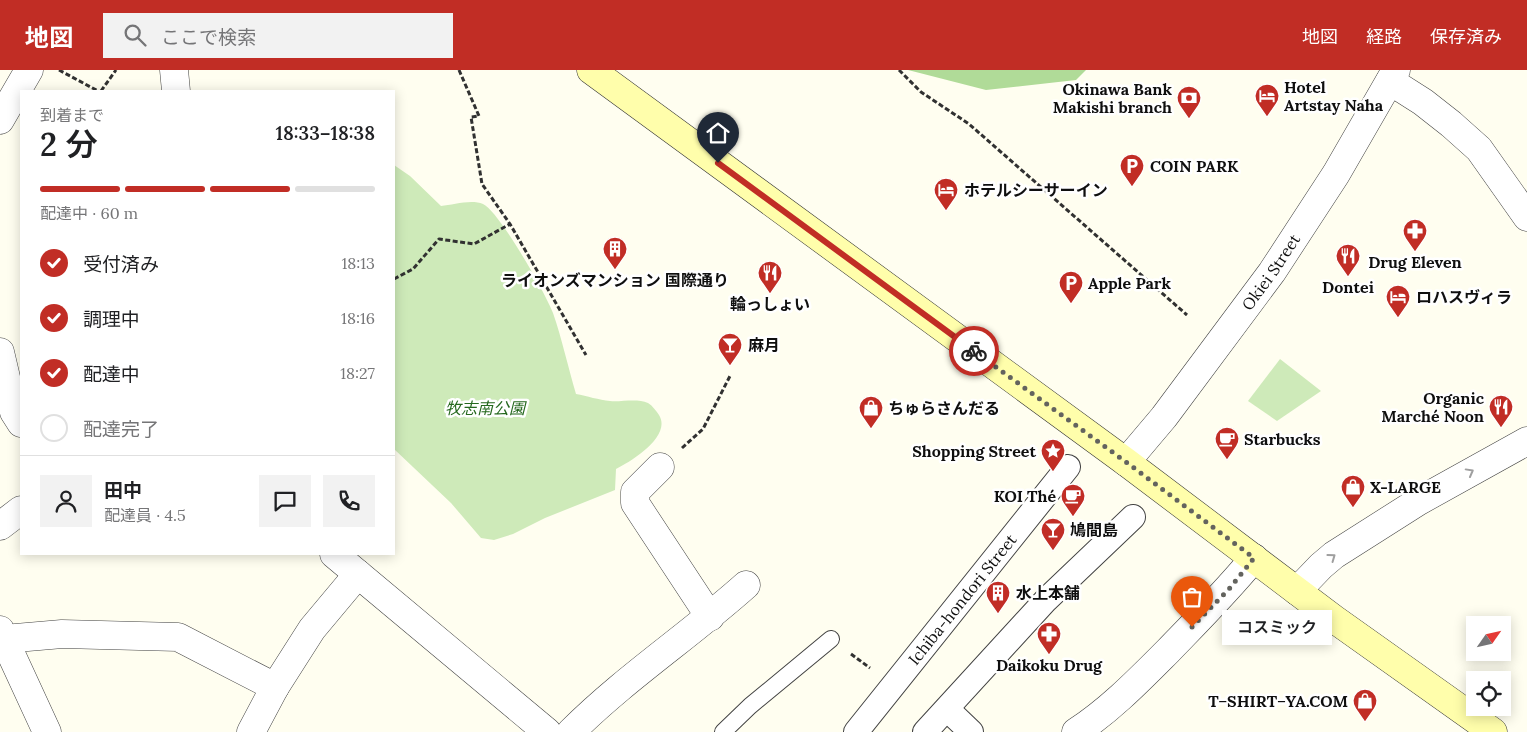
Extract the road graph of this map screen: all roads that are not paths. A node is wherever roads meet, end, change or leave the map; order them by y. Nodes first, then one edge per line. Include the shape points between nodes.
1 (29, 70) edge
2 (174, 70) edge
3 (591, 70) edge
4 (1393, 75) edge
5 (176, 90) edge
6 (0, 120) edge
7 (1527, 217) edge
8 (0, 352) edge
9 (20, 421) edge
10 (1527, 440) edge
11 (1126, 462) junction
12 (660, 467) road end
13 (1068, 468) dead end
14 (20, 511) edge
15 (1133, 517) dead end
16 (0, 526) edge
17 (335, 555) edge
18 (1254, 558) junction
19 (358, 574) junction
20 (746, 585) dead end
21 (1297, 591) junction
22 (710, 617) junction
23 (2, 635) edge
24 (831, 639) road end
25 (275, 687) junction
26 (947, 709) junction
27 (47, 732) edge
28 (252, 732) edge
29 (546, 732) edge
30 (571, 732) edge
31 (723, 732) edge
32 (856, 732) edge
33 (925, 732) edge
34 (971, 732) edge
35 (1076, 732) edge
36 (1492, 732) edge

1 - 6 street
2 - 5 street
3 - 11 main road
4 - 7 street via 1479,150
4 - 11 street, Okiei Street via 1336,174 1272,272 1164,417
8 - 9 street via 14,412
21 -> 10 street via 1342,550 1419,500
11 - 18 main road
12 - 22 street via 635,492 634,503
13 - 32 street, Ichiba-hondori Street
14 - 16 street
15 - 26 street via 1046,600
17 - 19 street
18 - 21 main road
18 - 35 street via 1229,589 1132,687 1094,721
19 - 25 street via 312,629
19 - 29 street
20 - 22 street
21 - 36 main road
22 - 30 street via 599,704
23 - 25 street via 178,637
23 - 27 street
24 - 31 lane
25 - 28 street
26 - 33 street
26 - 34 street

